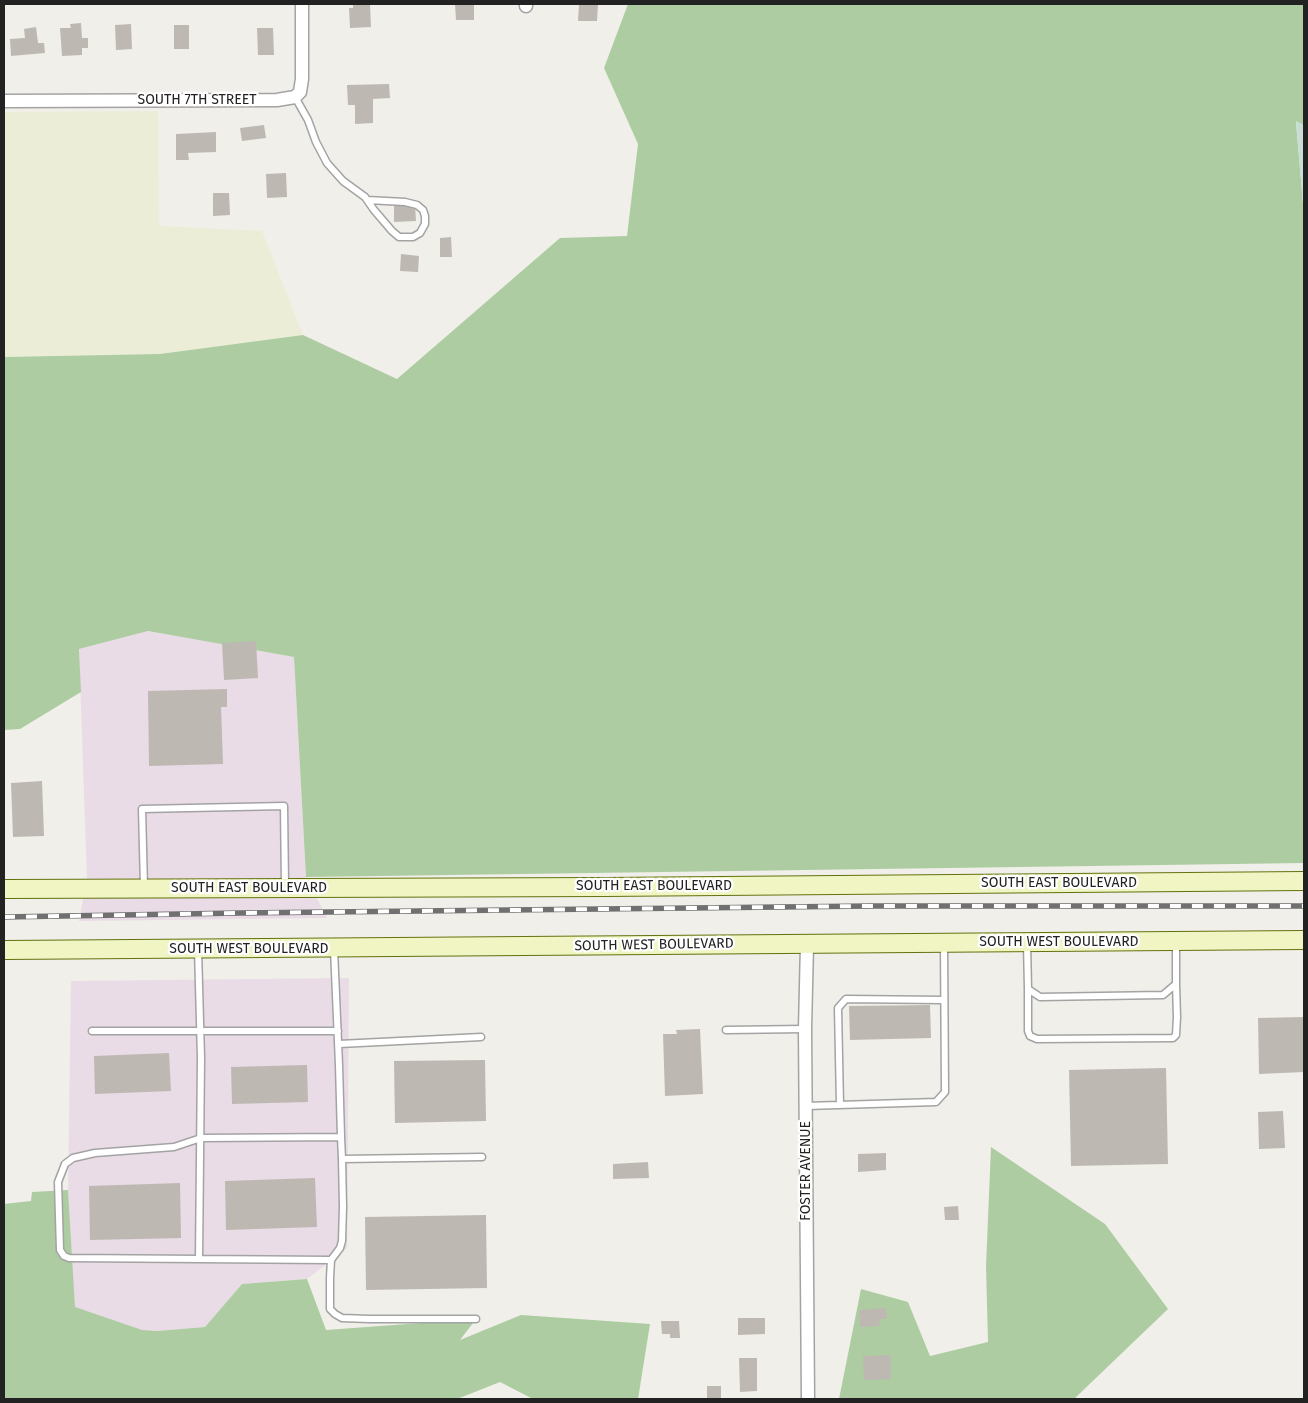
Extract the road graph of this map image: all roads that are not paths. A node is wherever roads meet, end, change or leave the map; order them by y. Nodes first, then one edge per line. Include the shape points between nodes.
1 (302, 4) edge
2 (295, 97) junction
3 (4, 101) edge
4 (367, 200) junction
5 (1304, 881) edge
6 (285, 887) junction
7 (144, 888) junction
8 (4, 889) edge
9 (1304, 940) edge
10 (1176, 941) junction
11 (1027, 942) junction
12 (944, 943) junction
13 (806, 944) junction
14 (334, 948) junction
15 (198, 949) junction
16 (4, 950) edge
17 (1176, 984) junction
18 (1028, 989) junction
19 (944, 1000) junction
20 (805, 1029) junction
21 (200, 1030) junction
22 (726, 1030) dead end
23 (92, 1031) dead end
24 (338, 1031) junction
25 (481, 1037) dead end
26 (339, 1044) junction
27 (840, 1105) junction
28 (806, 1106) junction
29 (341, 1137) junction
30 (201, 1138) junction
31 (482, 1157) dead end
32 (342, 1159) junction
33 (199, 1258) junction
34 (331, 1260) junction
35 (476, 1320) dead end
36 (808, 1399) edge

1 - 2 street via 302,79 300,92
2 - 3 street, SOUTH 7TH STREET via 277,100
2 - 4 lane via 326,163 342,181
4 - 4 lane via 399,237 413,238 425,224 423,210 417,205
5 - 6 main road, SOUTH EAST BOULEVARD
6 - 7 main road, SOUTH EAST BOULEVARD
6 - 7 lane via 284,806 142,810
7 - 8 main road, SOUTH EAST BOULEVARD
9 - 10 main road, SOUTH WEST BOULEVARD
10 - 11 main road, SOUTH WEST BOULEVARD
10 - 17 lane
11 - 12 main road, SOUTH WEST BOULEVARD
11 - 18 lane
12 - 13 main road, SOUTH WEST BOULEVARD
12 - 19 lane
13 - 14 main road, SOUTH WEST BOULEVARD
13 - 20 street, FOSTER AVENUE
14 - 15 main road, SOUTH WEST BOULEVARD
14 - 24 lane
15 - 16 main road, SOUTH WEST BOULEVARD
15 - 21 lane
17 - 18 lane via 1163,995 1040,997
17 - 18 lane via 1176,1035 1172,1038 1034,1038 1028,1031
19 - 27 lane via 945,1092 936,1102
19 - 27 lane via 846,999 838,1008
20 - 22 lane
20 - 28 street, FOSTER AVENUE
21 - 23 lane
21 - 24 lane
21 - 30 lane
24 - 26 lane
25 - 26 lane
26 - 29 lane
27 - 28 lane
28 - 36 street, FOSTER AVENUE
29 - 30 lane
29 - 32 lane
30 - 33 lane
30 - 33 lane via 174,1146 73,1158 65,1164 58,1182 60,1250 64,1256
31 - 32 lane
32 - 34 lane via 342,1241
33 - 34 lane
34 - 35 lane via 330,1308 342,1318

